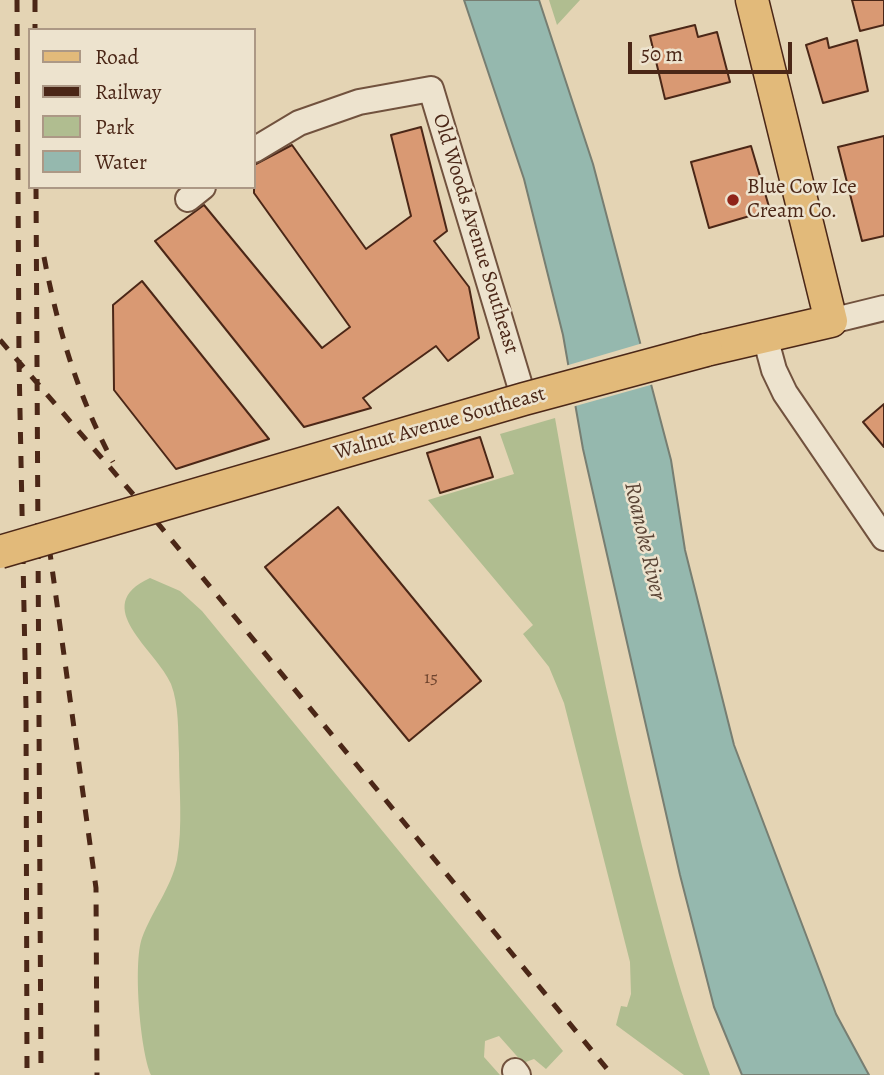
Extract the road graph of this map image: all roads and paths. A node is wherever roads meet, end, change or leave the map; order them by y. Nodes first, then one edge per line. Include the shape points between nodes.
1 (752, 0) edge
2 (256, 149) edge
3 (884, 308) edge
4 (831, 321) junction
5 (765, 337) junction
6 (524, 399) junction
7 (884, 538) edge
8 (0, 552) edge

1 - 4 main road
2 - 6 street, Old Woods Avenue Southeast via 299,123 359,102 431,89
3 - 4 street, Walnut Avenue Southeast
4 - 5 main road, Walnut Avenue Southeast
5 - 6 main road, Walnut Avenue Southeast, bridge
5 - 7 street via 785,393
6 - 8 main road, Walnut Avenue Southeast, bridge

